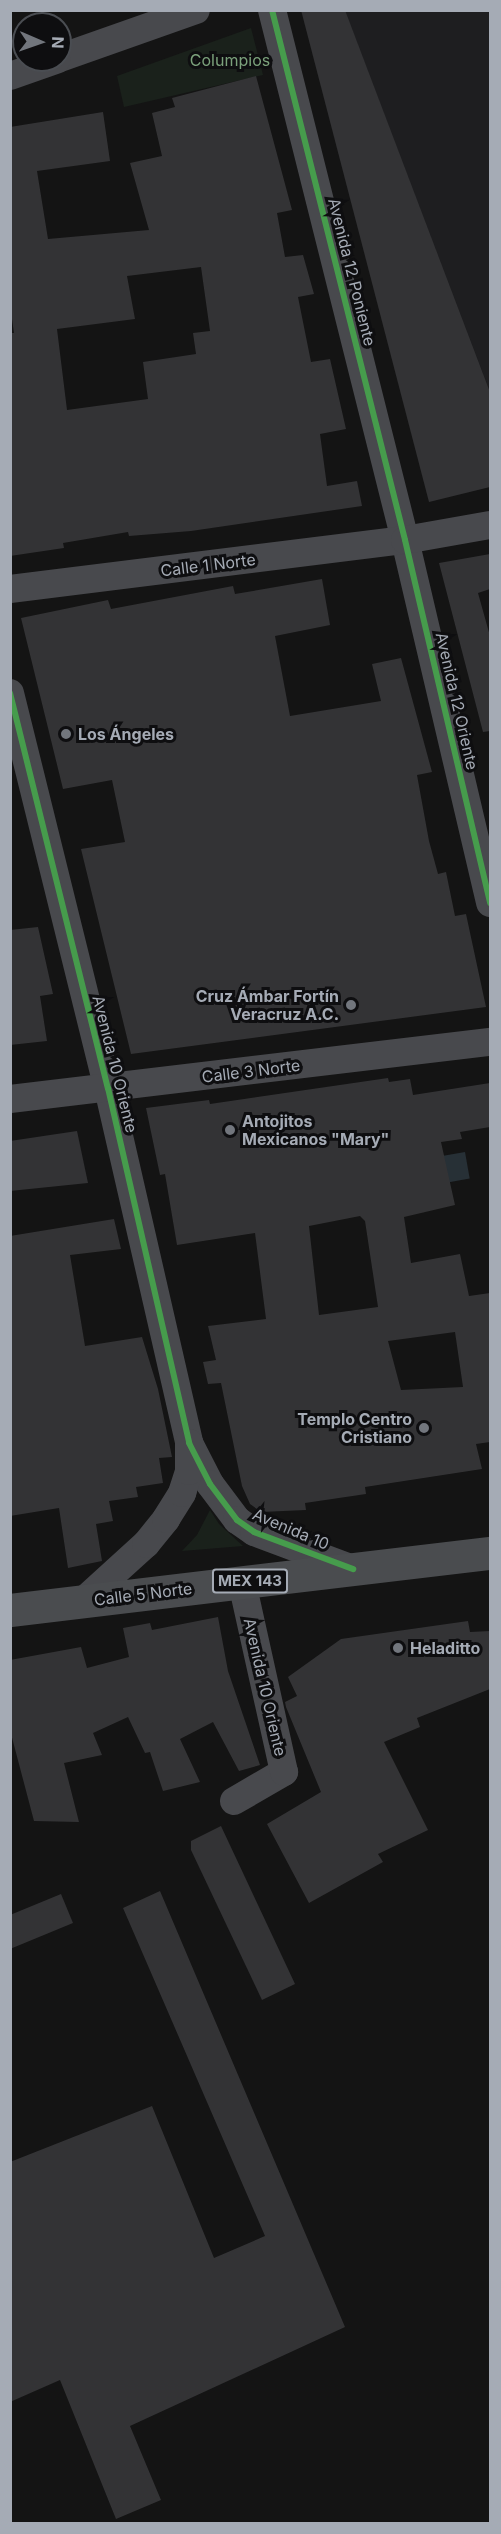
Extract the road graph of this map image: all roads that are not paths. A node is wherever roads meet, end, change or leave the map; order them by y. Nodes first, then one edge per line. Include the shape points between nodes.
1 (196, 10) edge
2 (272, 10) edge
3 (72, 54) edge
4 (490, 525) edge
5 (405, 540) junction
6 (10, 589) edge
7 (10, 693) edge
8 (490, 903) edge
9 (490, 1042) edge
10 (108, 1088) junction
11 (10, 1100) edge
12 (189, 1443) junction
13 (490, 1554) edge
14 (353, 1569) junction
15 (242, 1582) junction
16 (82, 1602) junction
17 (10, 1610) edge
18 (234, 1801) dead end

1 - 3 street
2 - 5 street, Avenida 12 Poniente
4 - 5 street, Calle 1 Norte
5 - 6 street, Calle 1 Norte
5 - 8 street, Avenida 12 Oriente
7 - 10 street, Avenida 10 Oriente
9 - 10 street, Calle 3 Norte
10 - 11 street, Calle 3 Norte
10 - 12 street, Avenida 10 Oriente
12 - 14 street, Avenida 10 via 210,1484 237,1520 254,1532
12 - 16 street via 189,1471 182,1493 166,1519 146,1544
13 - 14 main road, Calle 5 Norte / MEX 143
14 - 15 main road, Calle 5 Norte / MEX 143
15 - 16 main road, Calle 5 Norte / MEX 143
15 - 18 street, Avenida 10 Oriente via 284,1772
16 - 17 main road, Calle 5 Norte / MEX 143

